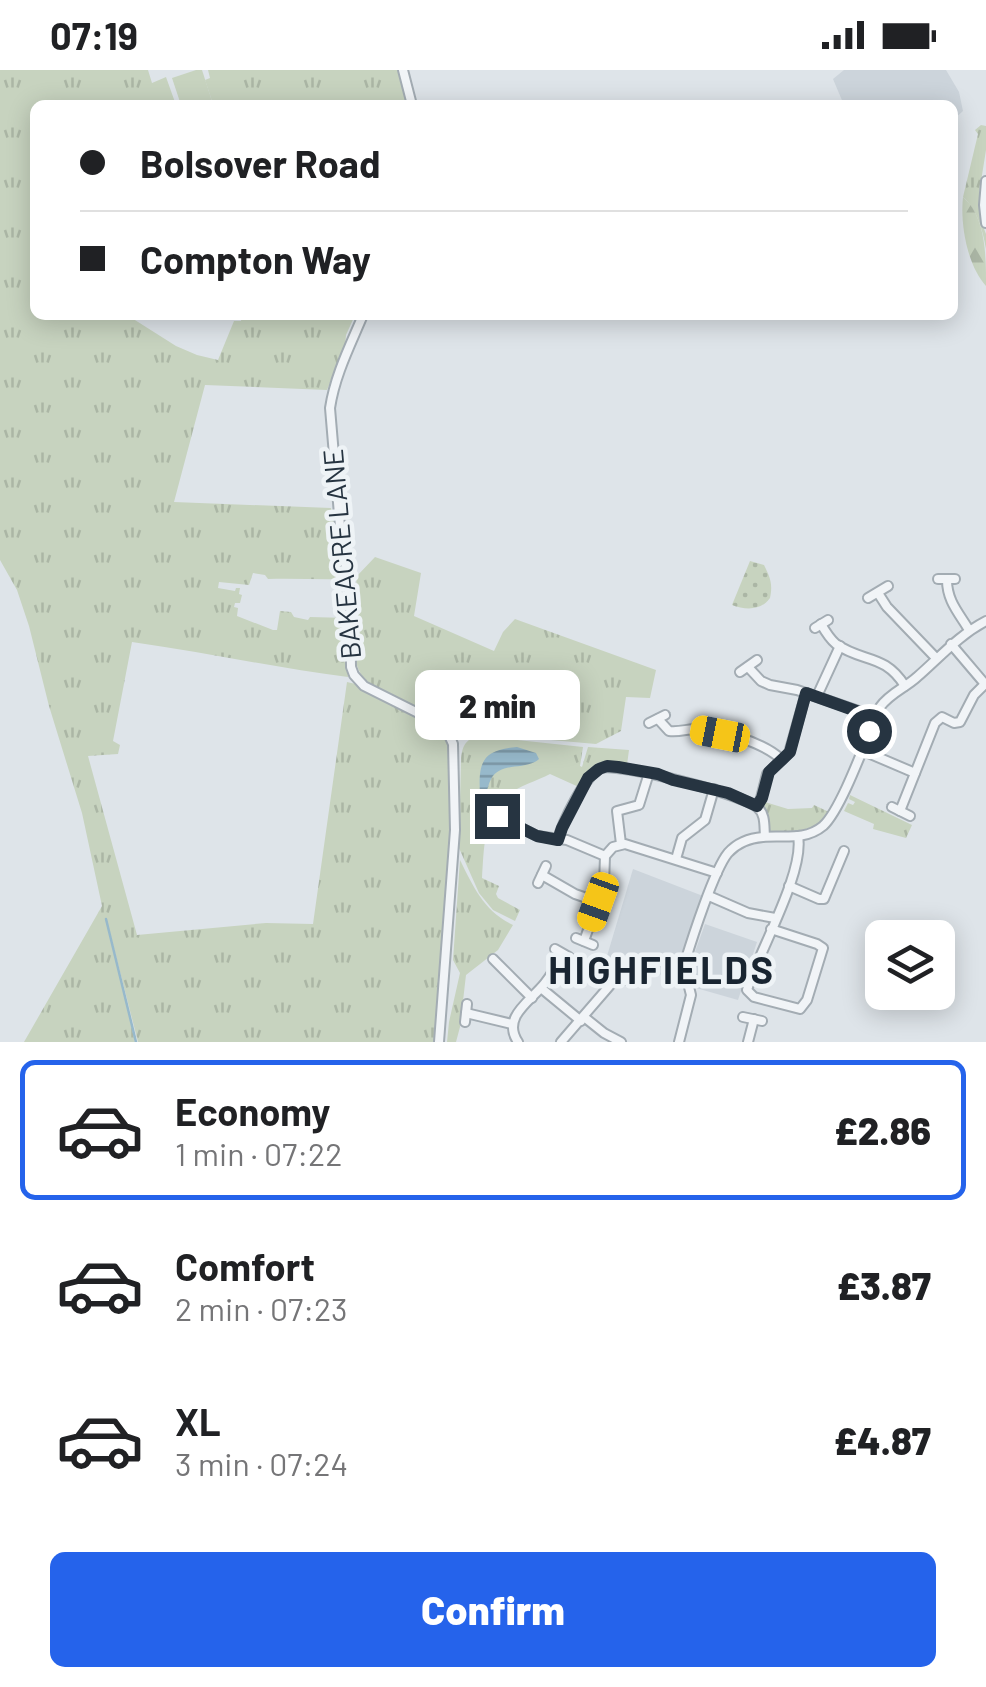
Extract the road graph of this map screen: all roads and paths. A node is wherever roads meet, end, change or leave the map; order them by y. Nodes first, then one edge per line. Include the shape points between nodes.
1 (403, 70) edge
2 (411, 100) edge
3 (986, 181) edge
4 (986, 223) edge
5 (361, 320) edge
6 (947, 579) dead end
7 (888, 586) dead end
8 (878, 592) junction
9 (868, 598) dead end
10 (986, 621) edge
11 (821, 624) dead end
12 (970, 630) junction
13 (951, 644) junction
14 (840, 646) junction
15 (936, 658) junction
16 (758, 660) dead end
17 (985, 684) edge
18 (905, 686) junction
19 (806, 693) junction
20 (817, 696) junction
21 (876, 718) junction
22 (657, 719) dead end
23 (861, 750) junction
24 (782, 760) junction
25 (649, 772) junction
26 (915, 773) junction
27 (714, 789) junction
28 (757, 806) junction
29 (497, 816) dead end
30 (910, 816) dead end
31 (765, 836) junction
32 (798, 836) junction
33 (558, 840) junction
34 (620, 844) junction
35 (844, 851) dead end
36 (606, 856) junction
37 (676, 859) junction
38 (718, 873) junction
39 (542, 875) dead end
40 (789, 886) junction
41 (709, 896) junction
42 (598, 902) junction
43 (775, 918) junction
44 (771, 930) junction
45 (584, 941) dead end
46 (562, 954) dead end
47 (492, 959) dead end
48 (619, 977) dead end
49 (541, 988) junction
50 (532, 998) junction
51 (466, 1013) dead end
52 (743, 1016) dead end
53 (583, 1019) junction
54 (512, 1024) junction
55 (439, 1042) edge
56 (518, 1042) edge
57 (562, 1042) edge
58 (621, 1042) edge
59 (680, 1042) edge
60 (748, 1042) edge

1 - 2 street
3 - 4 street
5 - 55 street, BAKEACRE LANE via 330,408 350,588 351,667 358,682 440,724 453,744 455,830
6 - 12 street via 952,605
7 - 8 street
8 - 9 street
8 - 15 street
10 - 12 street
11 - 14 street
12 - 13 street
13 - 15 street
13 - 17 street
14 - 18 street via 884,663
14 - 20 street
15 - 18 street
16 - 19 street via 744,669 770,685
17 - 26 street via 960,722 938,718
18 - 21 street
19 - 20 street
19 - 24 street via 792,747
20 - 21 street
21 - 23 street
22 - 24 street via 669,732 720,734 765,747
23 - 26 street
23 - 32 street via 832,816
24 - 28 street via 767,774
25 - 27 street
25 - 33 street via 607,766 594,772
25 - 34 street via 639,805 616,812
26 - 30 street via 896,809
27 - 28 street
27 - 37 street via 705,820 682,838
28 - 31 street
29 - 33 street
31 - 32 street
31 - 38 street via 740,844
32 - 40 street
33 - 36 street
34 - 36 street
34 - 37 street
35 - 40 street via 824,899
36 - 42 street
37 - 38 street
38 - 41 street
39 - 42 street
40 - 43 street
41 - 43 street
41 - 59 street via 686,962 691,994
42 - 45 street
43 - 44 street
44 - 44 street via 748,993 800,1009 823,948
46 - 49 street
47 - 50 street
48 - 53 street
49 - 50 street
49 - 53 street
50 - 54 street
51 - 54 street
52 - 60 street via 758,1020
53 - 57 street
53 - 58 street
54 - 56 street

